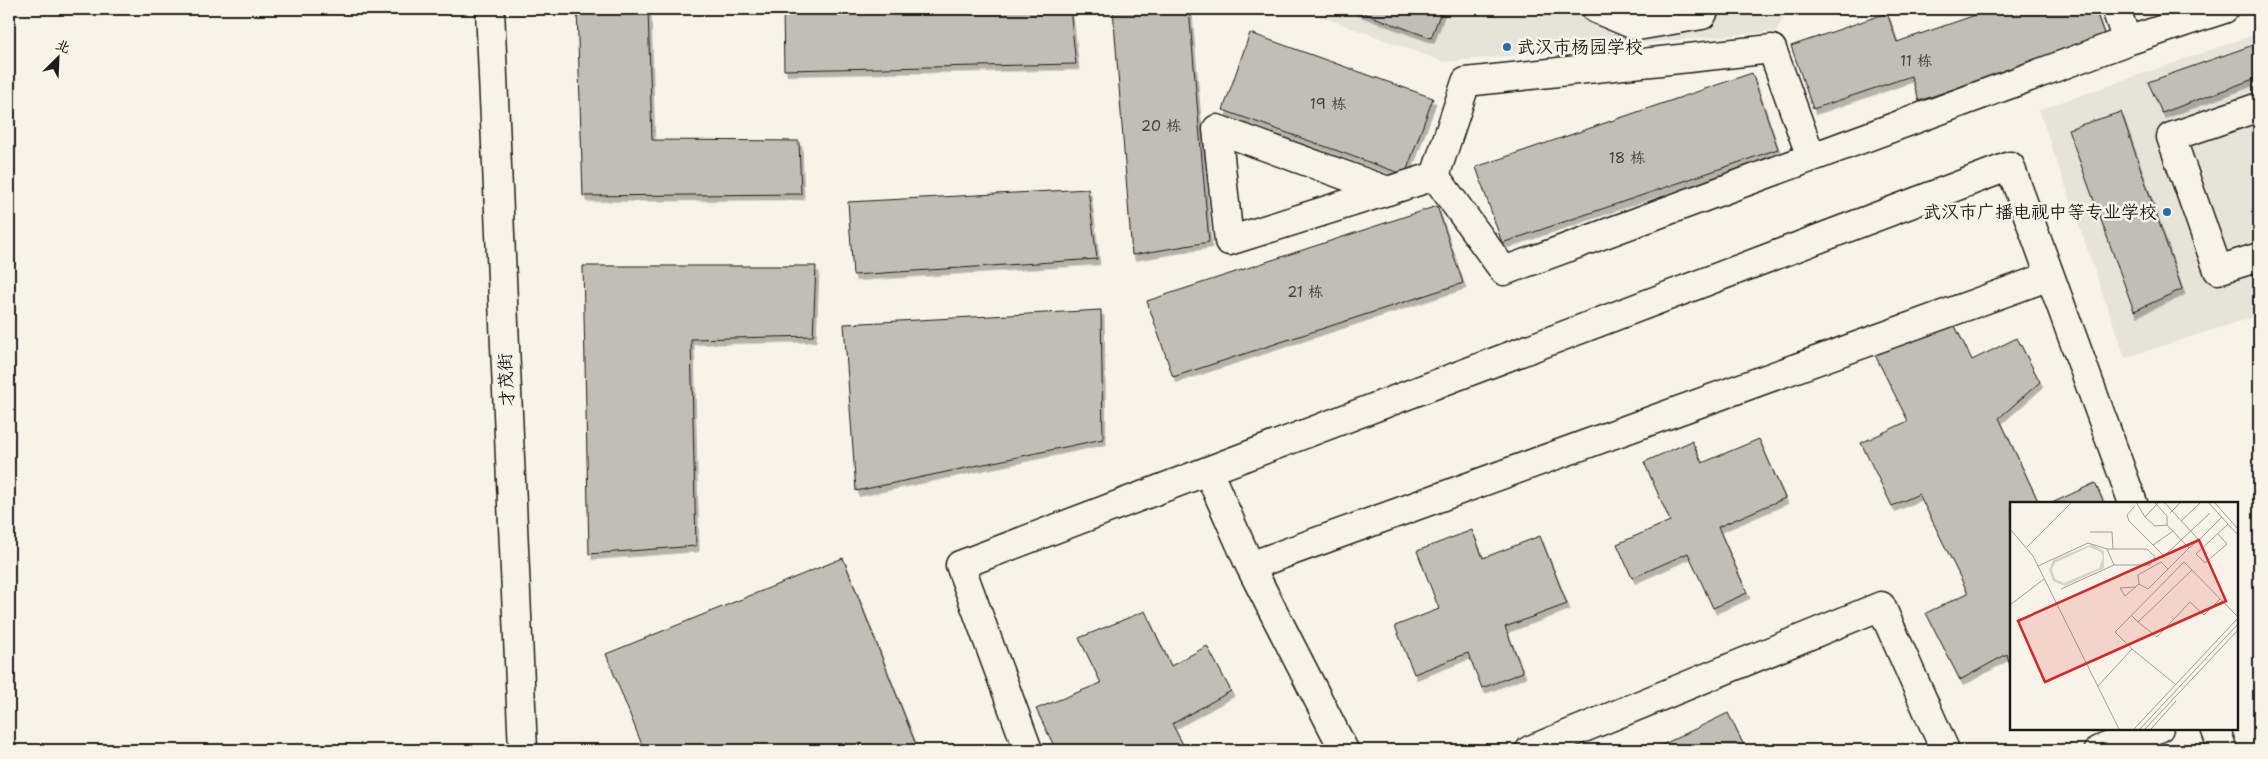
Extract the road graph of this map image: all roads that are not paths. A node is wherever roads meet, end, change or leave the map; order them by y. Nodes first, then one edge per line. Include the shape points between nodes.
1 (490, 9) edge
2 (1596, 9) edge
3 (1705, 9) edge
4 (2116, 9) edge
5 (2224, 9) edge
6 (2127, 41) junction
7 (2259, 107) edge
8 (1812, 157) junction
9 (1435, 176) junction
10 (1388, 191) junction
11 (2259, 257) edge
12 (2050, 276) junction
13 (1208, 471) junction
14 (2133, 502) edge
15 (1250, 566) junction
16 (2156, 729) edge
17 (2215, 729) edge
18 (523, 750) edge
19 (1028, 750) edge
20 (1344, 750) edge
21 (1530, 750) edge
22 (1945, 750) edge
23 (2099, 750) edge
24 (2224, 750) edge

1 - 18 street, 才茂街
2 - 3 street via 1637,26 1702,15
4 - 6 street
5 - 6 street
6 - 8 street
7 - 11 street via 2171,137 2218,270
8 - 9 street via 1504,271
8 - 9 street via 1772,49 1466,82
9 - 10 street
10 - 10 street via 1229,241 1217,129 1379,188
12 - 13 street via 2010,166
12 - 14 street
12 - 15 street
13 - 15 street
13 - 19 street via 960,565
15 - 20 street
16 - 23 street
17 - 24 street
21 - 22 street via 1881,606

